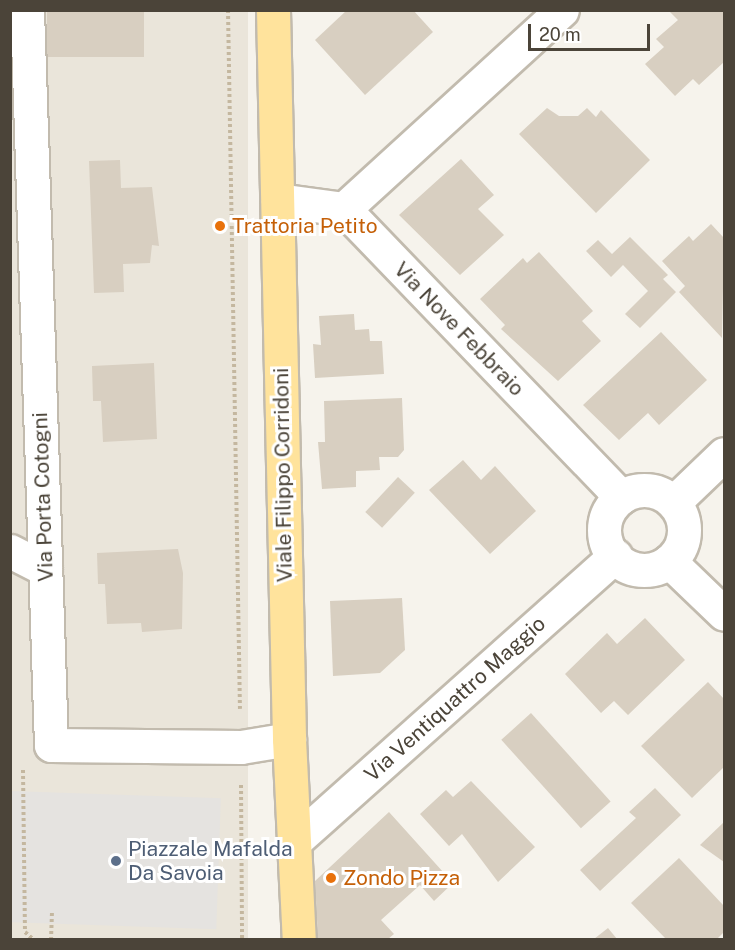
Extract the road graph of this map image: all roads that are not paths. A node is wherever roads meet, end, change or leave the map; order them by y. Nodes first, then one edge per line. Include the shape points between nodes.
1 (27, 10) edge
2 (273, 10) edge
3 (562, 10) edge
4 (278, 200) junction
5 (344, 209) junction
6 (724, 454) edge
7 (621, 497) junction
8 (674, 502) junction
9 (10, 551) edge
10 (615, 556) junction
11 (669, 561) junction
12 (45, 569) junction
13 (724, 614) edge
14 (289, 739) junction
15 (295, 842) junction
16 (298, 939) edge

1 - 12 street, Via Porta Cotogni
2 - 4 main road, Viale Filippo Corridoni
3 - 5 street
4 - 5 street
4 - 14 main road, Viale Filippo Corridoni
5 - 7 street, Via Nove Febbraio
6 - 8 street
7 - 8 street via 654,491
7 - 10 street via 611,507 604,532
8 - 11 street via 684,526 678,551
9 - 12 street
10 - 11 street via 647,569
10 - 15 street, Via Ventiquattro Maggio
11 - 13 street
12 - 14 street, Via Porta Cotogni via 51,745 241,747
14 - 15 main road, Viale Filippo Corridoni
15 - 16 main road, Viale Filippo Corridoni

